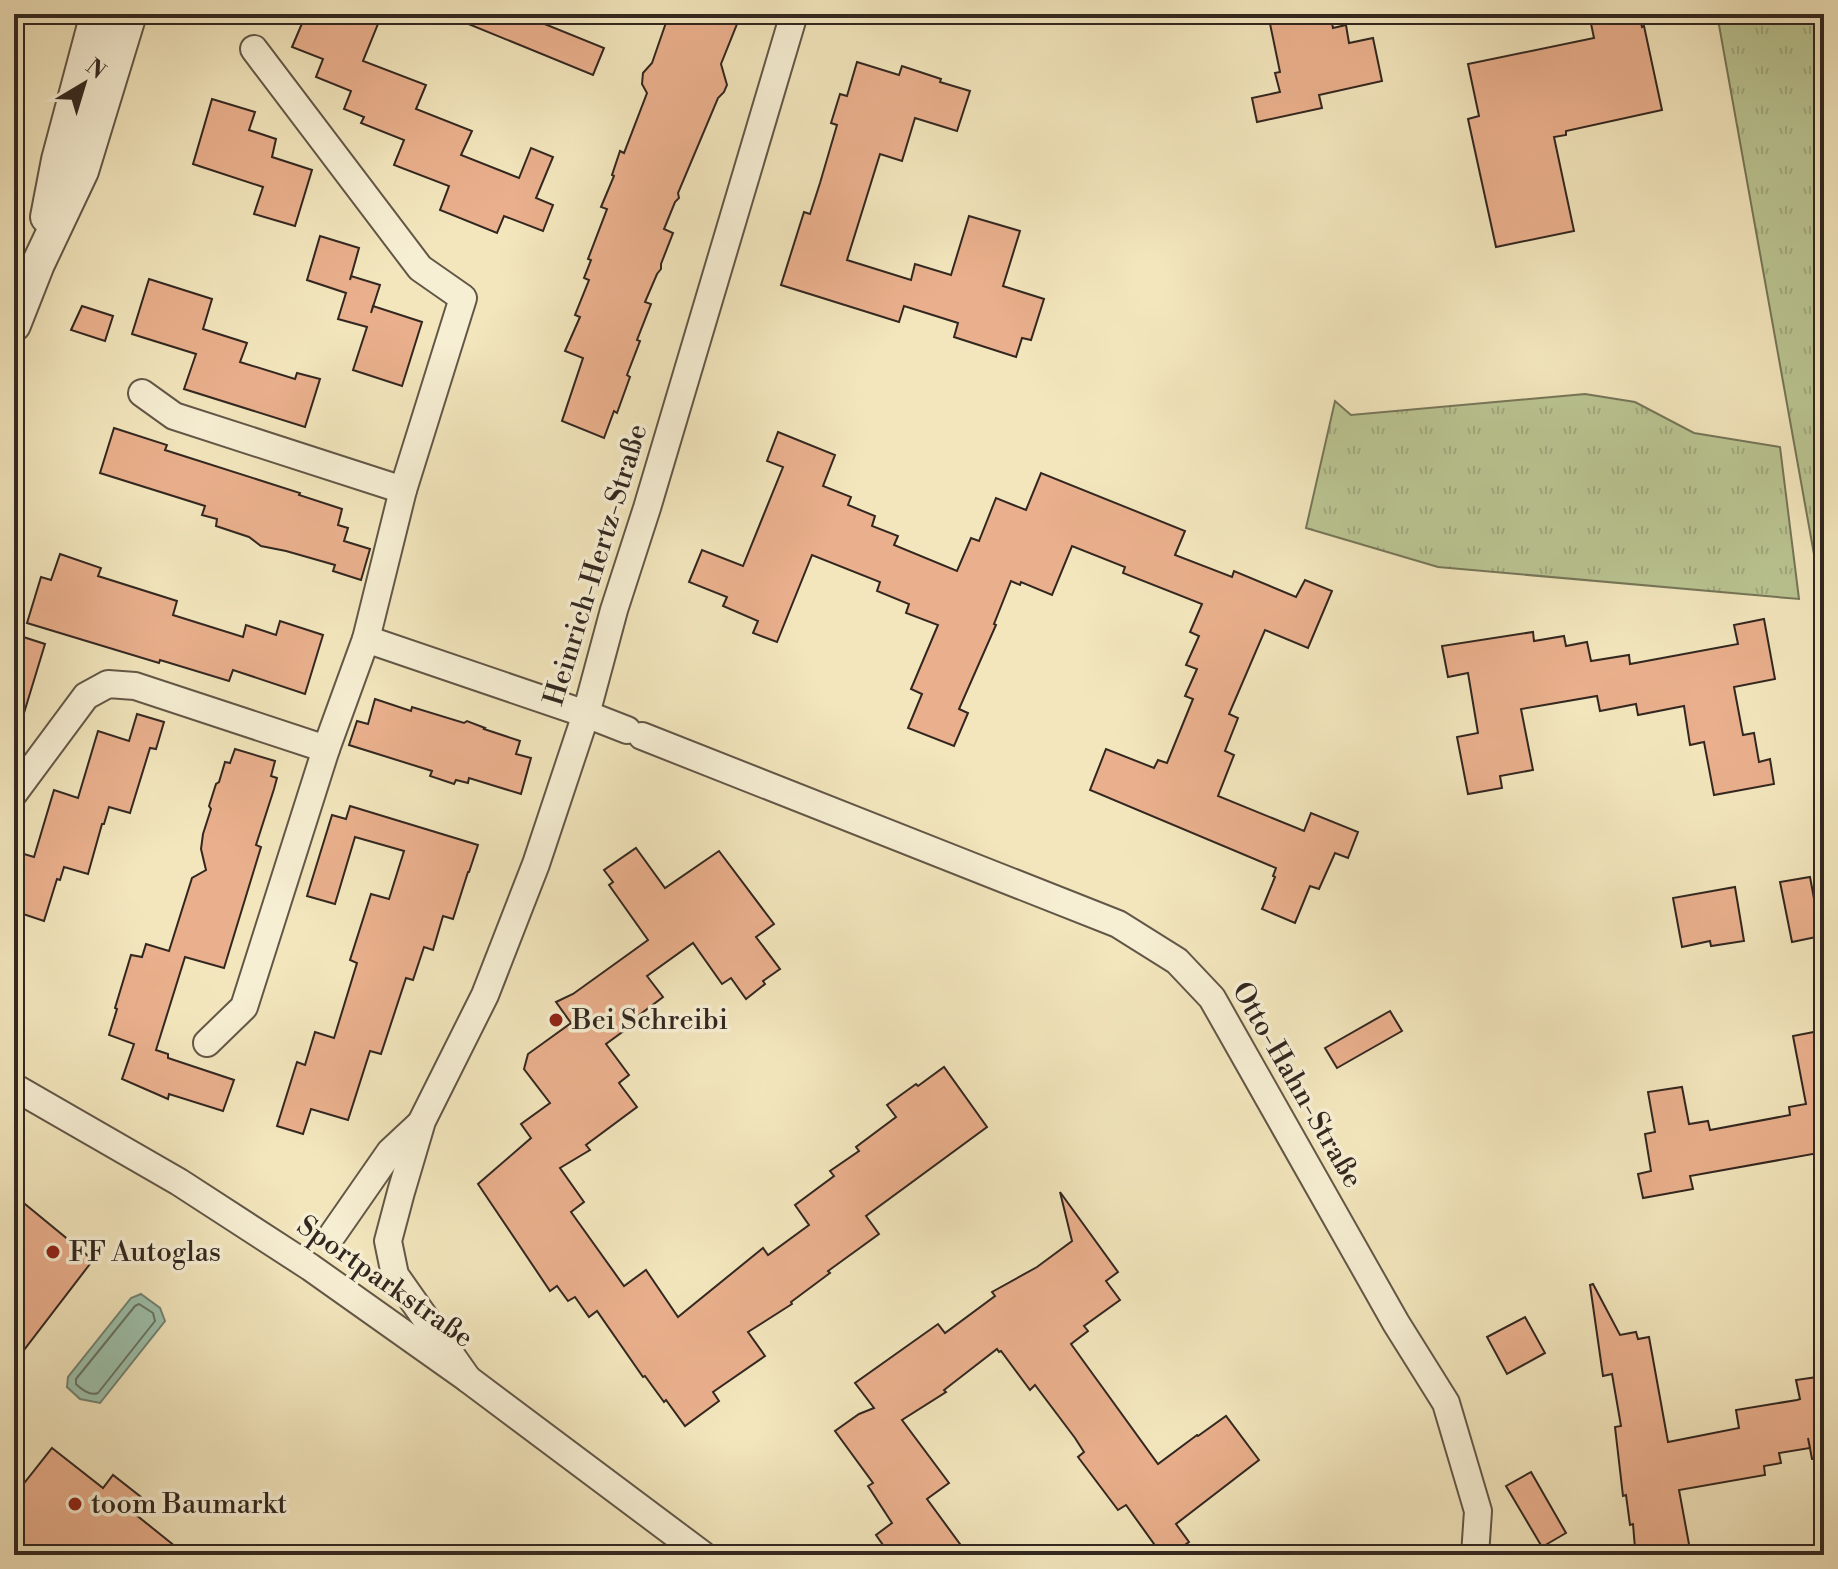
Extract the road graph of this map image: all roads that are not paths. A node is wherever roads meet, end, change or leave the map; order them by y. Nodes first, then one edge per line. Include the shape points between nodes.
1 (97, 14) edge
2 (130, 14) edge
3 (794, 14) edge
4 (254, 49) dead end
5 (38, 264) junction
6 (14, 325) edge
7 (142, 393) dead end
8 (403, 490) junction
9 (366, 639) junction
10 (586, 714) junction
11 (326, 749) junction
12 (14, 793) edge
13 (207, 1043) dead end
14 (14, 1087) edge
15 (422, 1121) junction
16 (333, 1234) dead end
17 (468, 1379) junction
18 (703, 1555) edge
19 (1475, 1555) edge

1 - 5 street via 58,160
2 - 5 street via 82,171
3 - 10 street, Heinrich-Hertz-Straße
4 - 8 street via 420,268 463,298
5 - 6 street
7 - 8 street via 174,416
8 - 9 street
9 - 10 street, Otto-Hahn-Straße
9 - 11 street
10 - 15 street, Heinrich-Hertz-Straße via 485,995
10 - 19 street, Otto-Hahn-Straße via 1118,924 1177,961 1212,998 1446,1403 1478,1511
11 - 12 street via 135,686 108,684 86,696
11 - 13 street via 244,1007
14 - 17 street, Sportparkstraße via 214,1204
15 - 16 street, Heinrich-Hertz-Straße via 390,1152
15 - 17 street, Heinrich-Hertz-Straße via 388,1241 395,1275
17 - 18 street, Sportparkstraße

